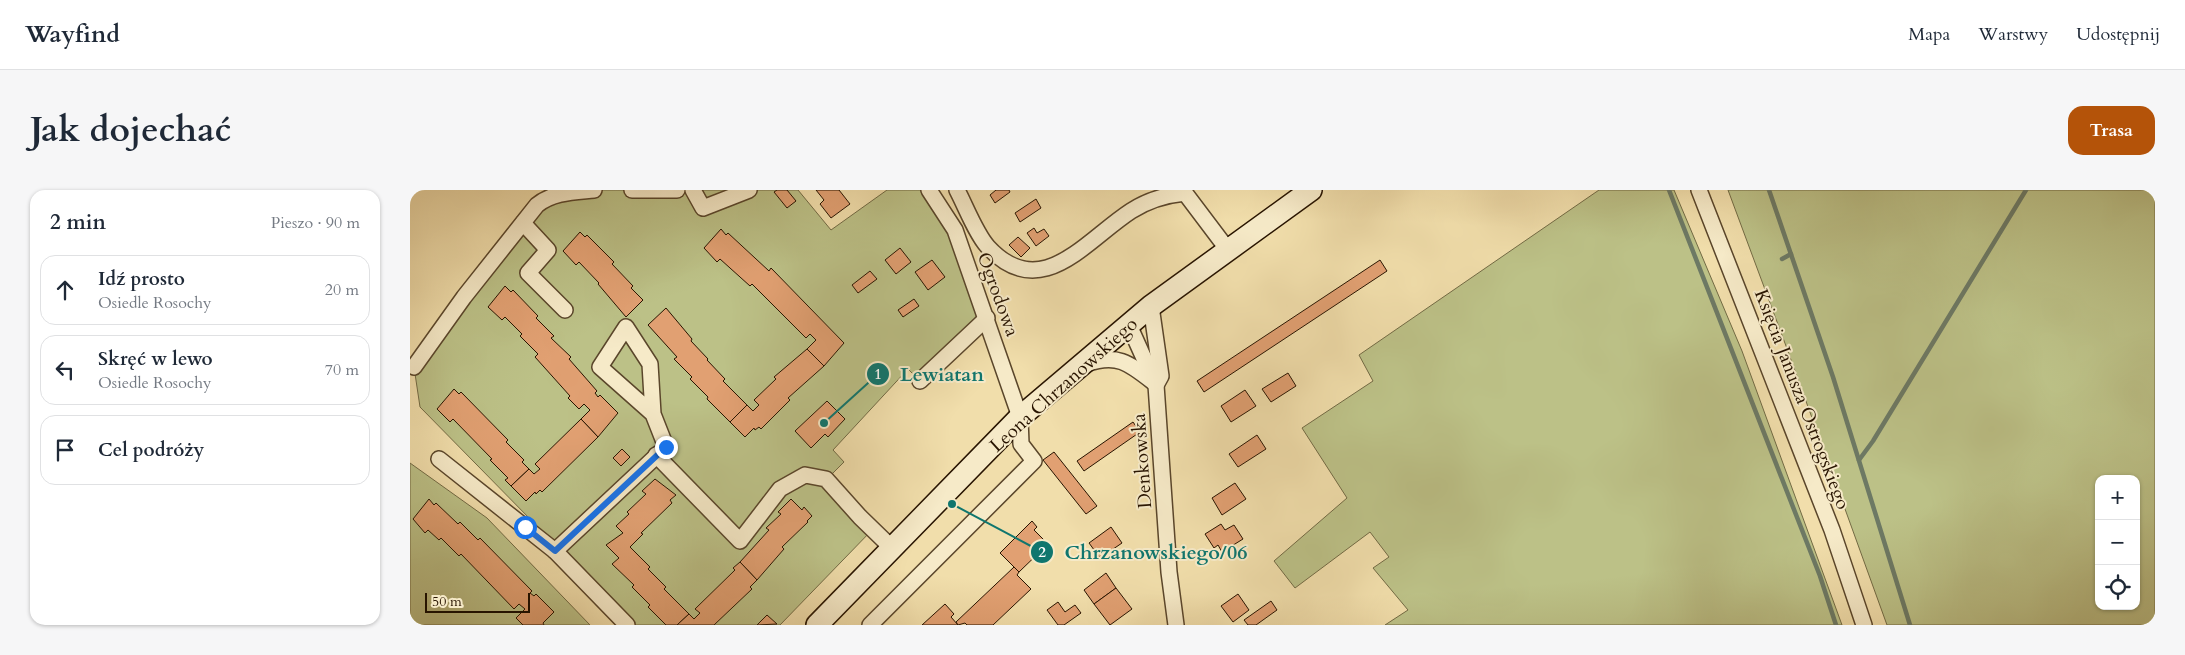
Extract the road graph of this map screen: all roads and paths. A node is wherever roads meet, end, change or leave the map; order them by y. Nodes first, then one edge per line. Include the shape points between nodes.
1 (594, 190) edge
2 (632, 190) edge
3 (677, 190) edge
4 (693, 190) edge
5 (749, 190) edge
6 (929, 190) edge
7 (957, 190) edge
8 (1311, 190) edge
9 (1699, 190) edge
10 (1185, 191) edge
11 (523, 223) junction
12 (1228, 250) junction
13 (1151, 306) junction
14 (565, 310) dead end
15 (987, 318) junction
16 (1129, 325) junction
17 (414, 367) dead end
18 (1076, 368) junction
19 (920, 381) dead end
20 (1156, 385) junction
21 (653, 414) junction
22 (1020, 417) junction
23 (656, 455) junction
24 (439, 459) dead end
25 (893, 549) junction
26 (555, 551) junction
27 (824, 623) edge
28 (627, 625) edge
29 (870, 625) edge
30 (1176, 625) edge
31 (1864, 625) edge

1 - 11 street via 546,198
2 - 3 street
4 - 5 street via 703,208
6 - 15 street, Ogrodowa via 955,230
7 - 10 street via 987,246 1002,260 1018,269 1033,272 1063,262 1132,210 1163,195
8 - 12 street, Leona Chrzanowskiego
9 - 31 street, Księcia Janusza Ostrogskiego via 1832,530
10 - 12 street
11 - 14 street via 548,250 528,273
11 - 17 street
12 - 13 street, Leona Chrzanowskiego
13 - 16 street, Leona Chrzanowskiego
13 - 20 street, Denkowska via 1161,376
15 - 19 street
15 - 22 street, Ogrodowa
16 - 18 street, Leona Chrzanowskiego
16 - 20 street, Denkowska
18 - 20 street via 1099,360 1122,361
18 - 22 street, Leona Chrzanowskiego
20 - 30 street, Denkowska via 1169,572
21 - 21 street via 650,364 626,327 600,367
21 - 23 street via 666,447
22 - 25 street, Leona Chrzanowskiego
22 - 29 street, Ogrodowa via 1021,444 1034,461
23 - 25 street via 740,541 780,489 805,475 826,479
23 - 26 street
24 - 26 street
25 - 27 street, Leona Chrzanowskiego
26 - 28 street

